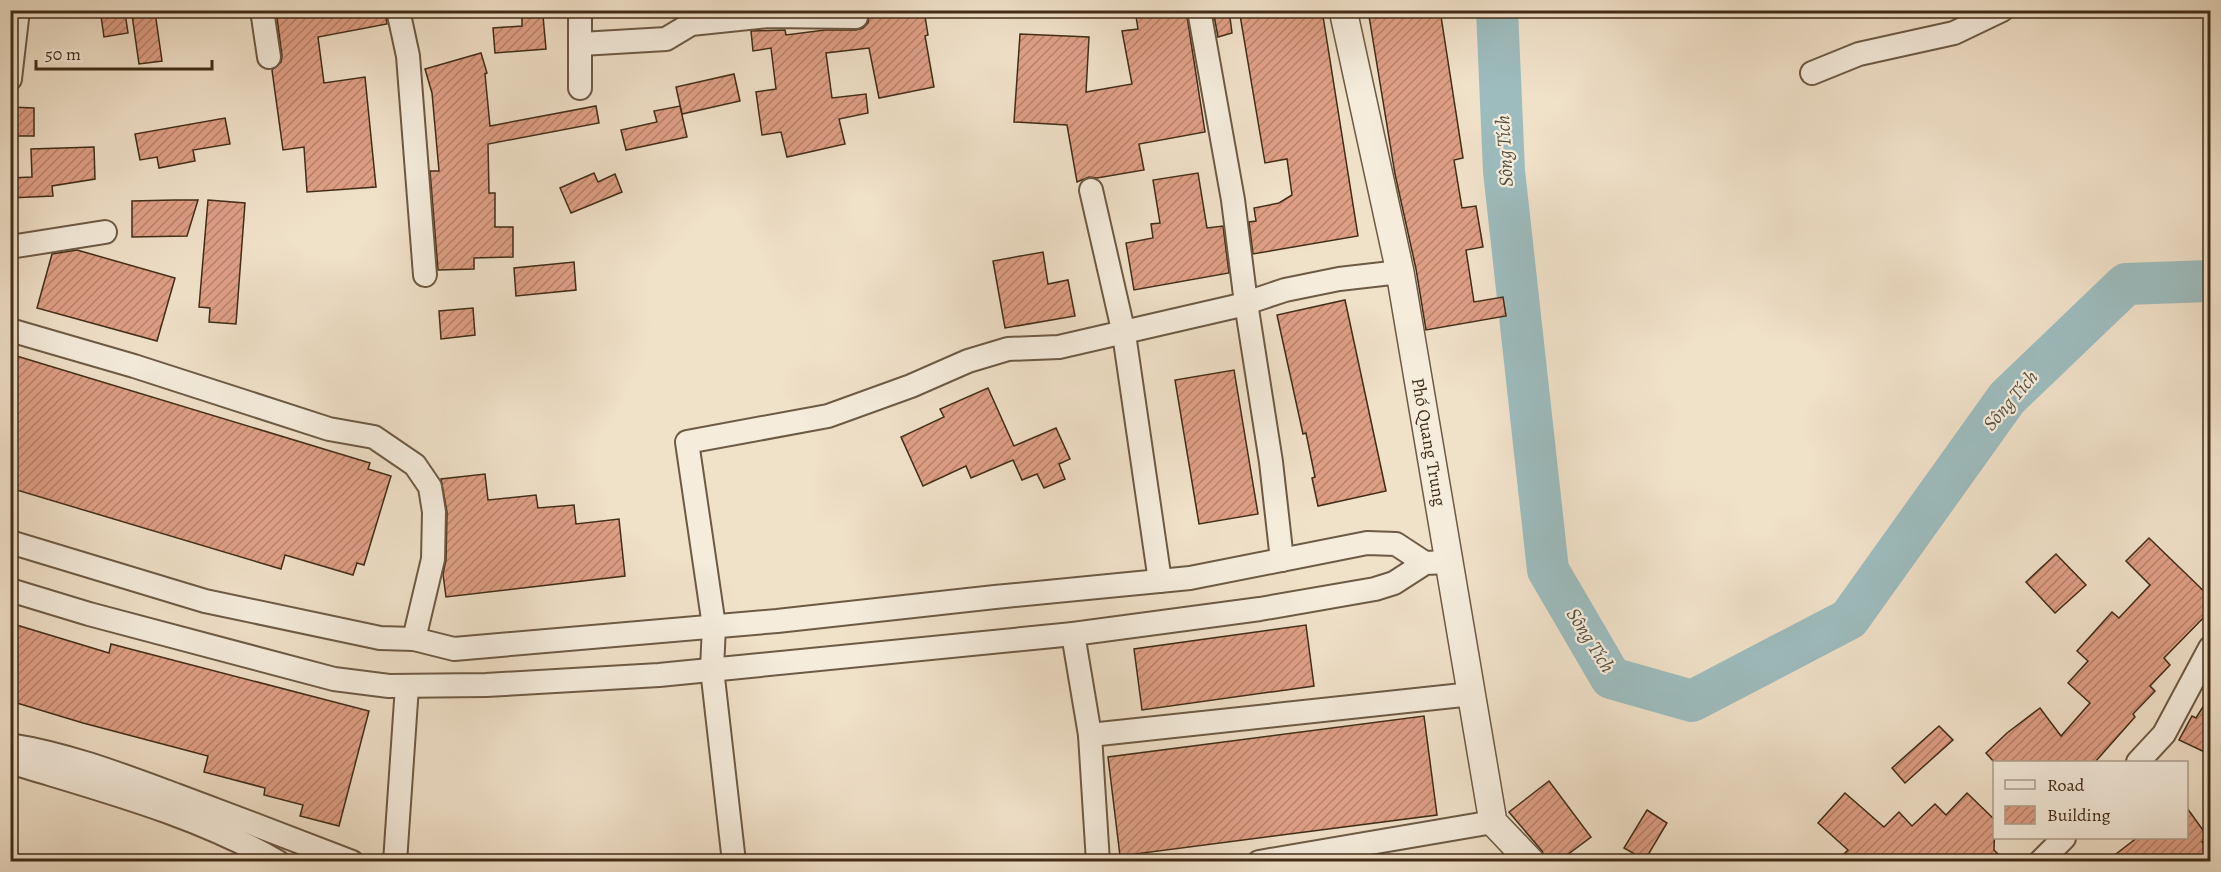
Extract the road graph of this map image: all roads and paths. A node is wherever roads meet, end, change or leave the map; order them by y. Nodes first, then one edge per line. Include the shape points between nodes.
1 (18, 10) edge
2 (262, 10) edge
3 (398, 10) edge
4 (580, 10) edge
5 (1199, 10) edge
6 (1343, 10) edge
7 (2002, 10) edge
8 (856, 17) dead end
9 (580, 44) junction
10 (269, 57) dead end
11 (1812, 73) dead end
12 (10, 79) edge
13 (580, 88) dead end
14 (1091, 190) dead end
15 (105, 232) dead end
16 (10, 247) edge
17 (1400, 272) junction
18 (425, 275) dead end
19 (1246, 303) junction
20 (10, 330) edge
21 (1124, 334) junction
22 (10, 542) edge
23 (1282, 560) junction
24 (1437, 563) junction
25 (1160, 581) junction
26 (10, 590) edge
27 (714, 626) junction
28 (1073, 634) junction
29 (414, 639) junction
30 (2211, 648) edge
31 (712, 669) junction
32 (407, 686) junction
33 (1472, 694) junction
34 (1090, 735) junction
35 (10, 745) edge
36 (2139, 761) edge
37 (10, 762) edge
38 (1493, 822) junction
39 (2062, 839) edge
40 (278, 861) edge
41 (352, 861) edge
42 (395, 861) edge
43 (734, 861) edge
44 (1098, 861) edge
45 (1260, 861) edge
46 (1531, 861) edge
47 (2040, 861) edge

1 - 12 street
2 - 10 street
3 - 18 street via 408,56
4 - 9 street
5 - 19 street via 1233,200
6 - 17 street, Phố Quang Trung
7 - 11 street via 1954,33 1859,54
8 - 9 street via 769,16 691,24 666,39
9 - 13 street
14 - 21 street
15 - 16 street
17 - 19 street via 1339,279
17 - 24 street, Phố Quang Trung
19 - 21 street
19 - 23 street
20 - 29 street via 329,429 374,437 415,465 430,487 434,512 433,559
21 - 25 street
21 - 27 street via 1059,347 1008,349 828,416 687,442
22 - 29 street via 205,601 380,638
23 - 24 street via 1367,543 1396,544
23 - 25 street
24 - 28 street via 1375,589
24 - 33 street, Phố Quang Trung
25 - 27 street
26 - 32 street via 334,679
27 - 29 street via 454,649
27 - 31 street
28 - 31 street
28 - 34 street
30 - 36 street via 2164,734
31 - 32 street via 498,684
31 - 43 street
32 - 42 street
33 - 34 street
33 - 38 street, Phố Quang Trung
34 - 44 street
35 - 41 street via 37,749 125,777
37 - 40 street via 153,805
38 - 45 street
38 - 46 street
39 - 47 street

